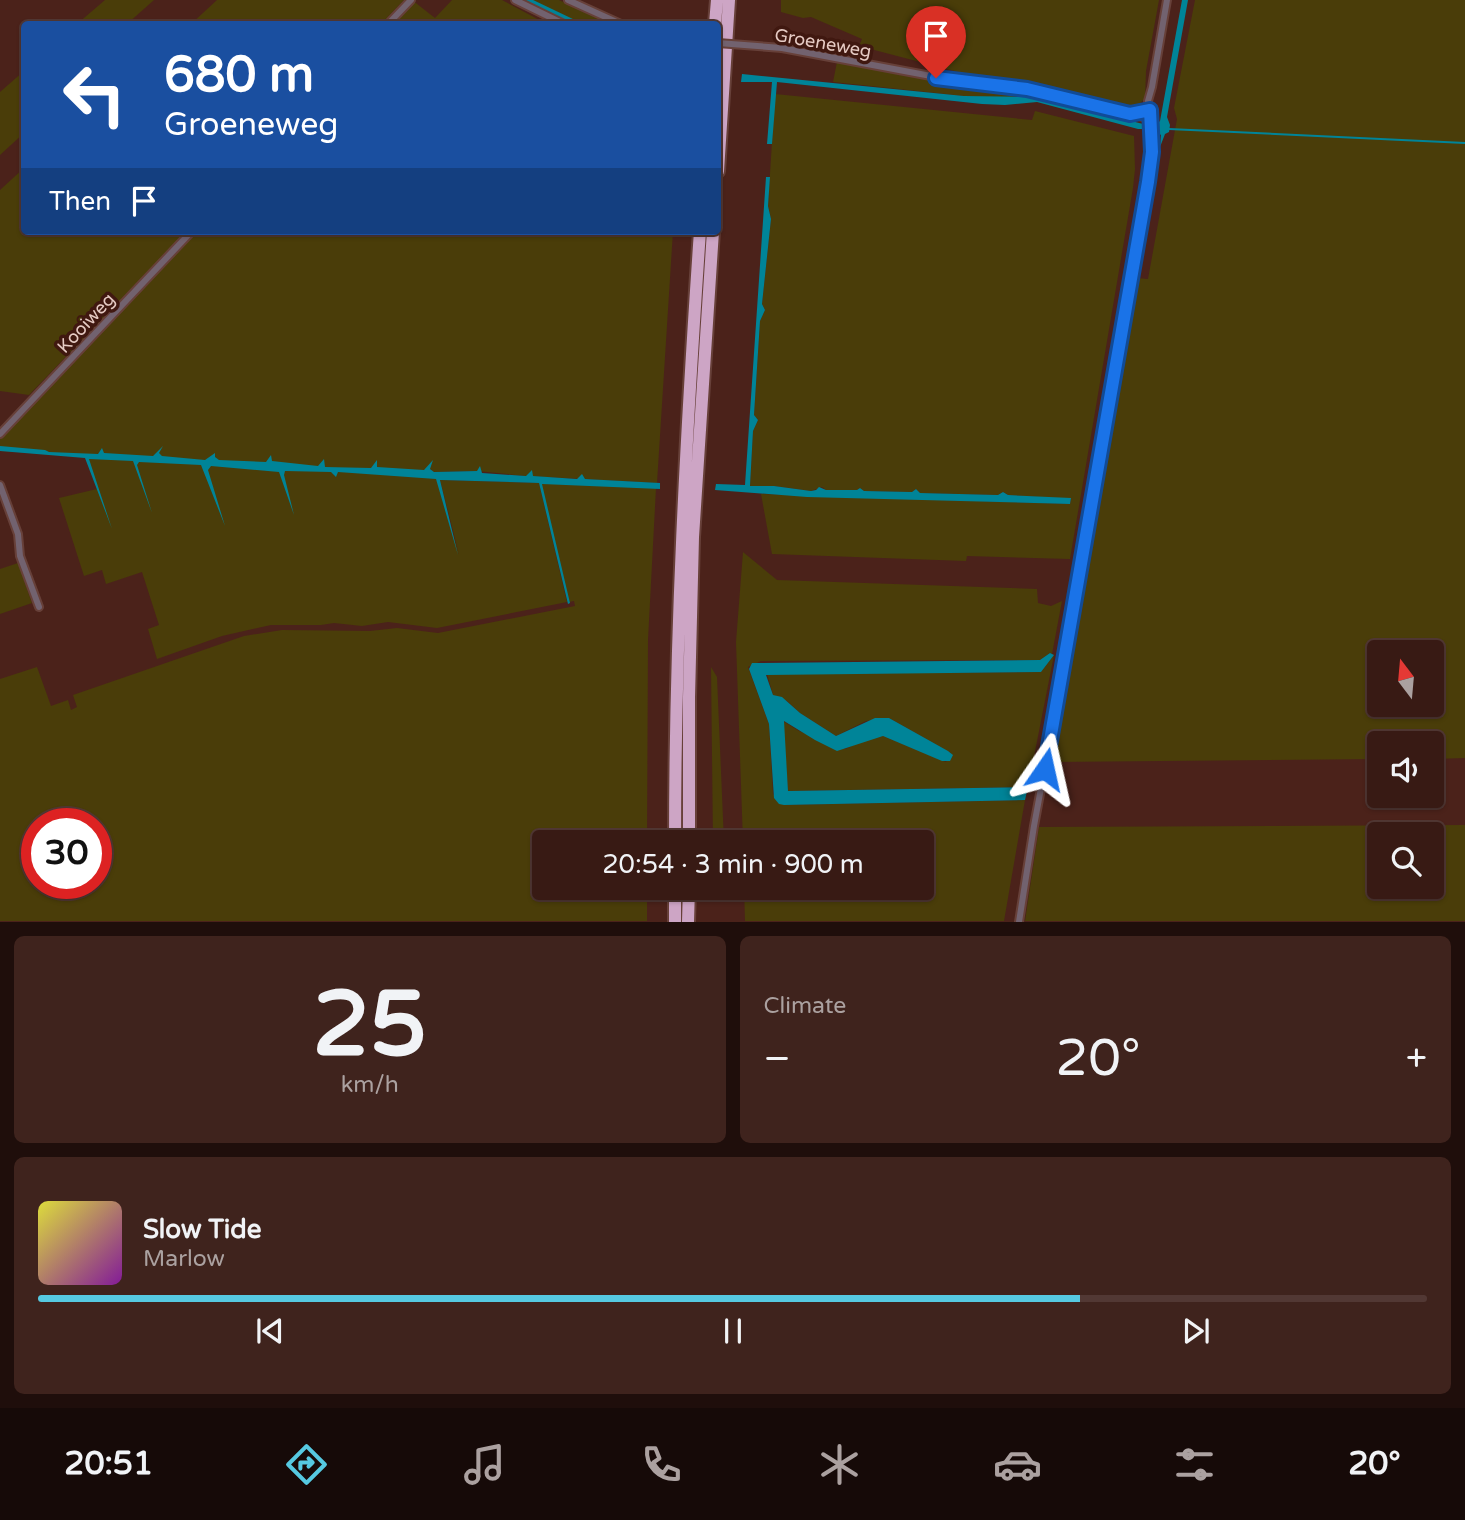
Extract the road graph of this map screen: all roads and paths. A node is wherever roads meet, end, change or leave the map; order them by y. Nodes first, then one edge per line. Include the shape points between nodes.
1 (411, 0) edge
2 (515, 0) edge
3 (568, 0) edge
4 (717, 0) edge
5 (729, 0) edge
6 (1167, 0) edge
7 (391, 21) edge
8 (558, 21) edge
9 (614, 21) edge
10 (715, 21) edge
11 (721, 43) edge
12 (1150, 110) junction
13 (1130, 114) junction
14 (1151, 121) junction
15 (721, 124) edge
16 (188, 235) edge
17 (701, 235) edge
18 (713, 235) edge
19 (0, 435) edge
20 (0, 485) edge
21 (39, 607) dead end
22 (675, 830) edge
23 (689, 830) edge
24 (675, 900) edge
25 (689, 900) edge
26 (675, 922) edge
27 (688, 922) edge
28 (1019, 922) edge

1 - 7 street
2 - 8 street
3 - 9 street
4 - 10 highway
5 - 15 highway
6 - 12 street via 1147,101
11 - 13 street, Groeneweg, bridge via 782,48 979,85 1027,89
12 - 13 street, Groeneweg
12 - 14 street
13 - 14 street, Groeneweg
14 - 28 street via 1148,182
16 - 19 street, Kooiweg
17 - 22 highway via 678,607
18 - 23 highway via 693,537
20 - 21 street
24 - 26 highway
25 - 27 highway

